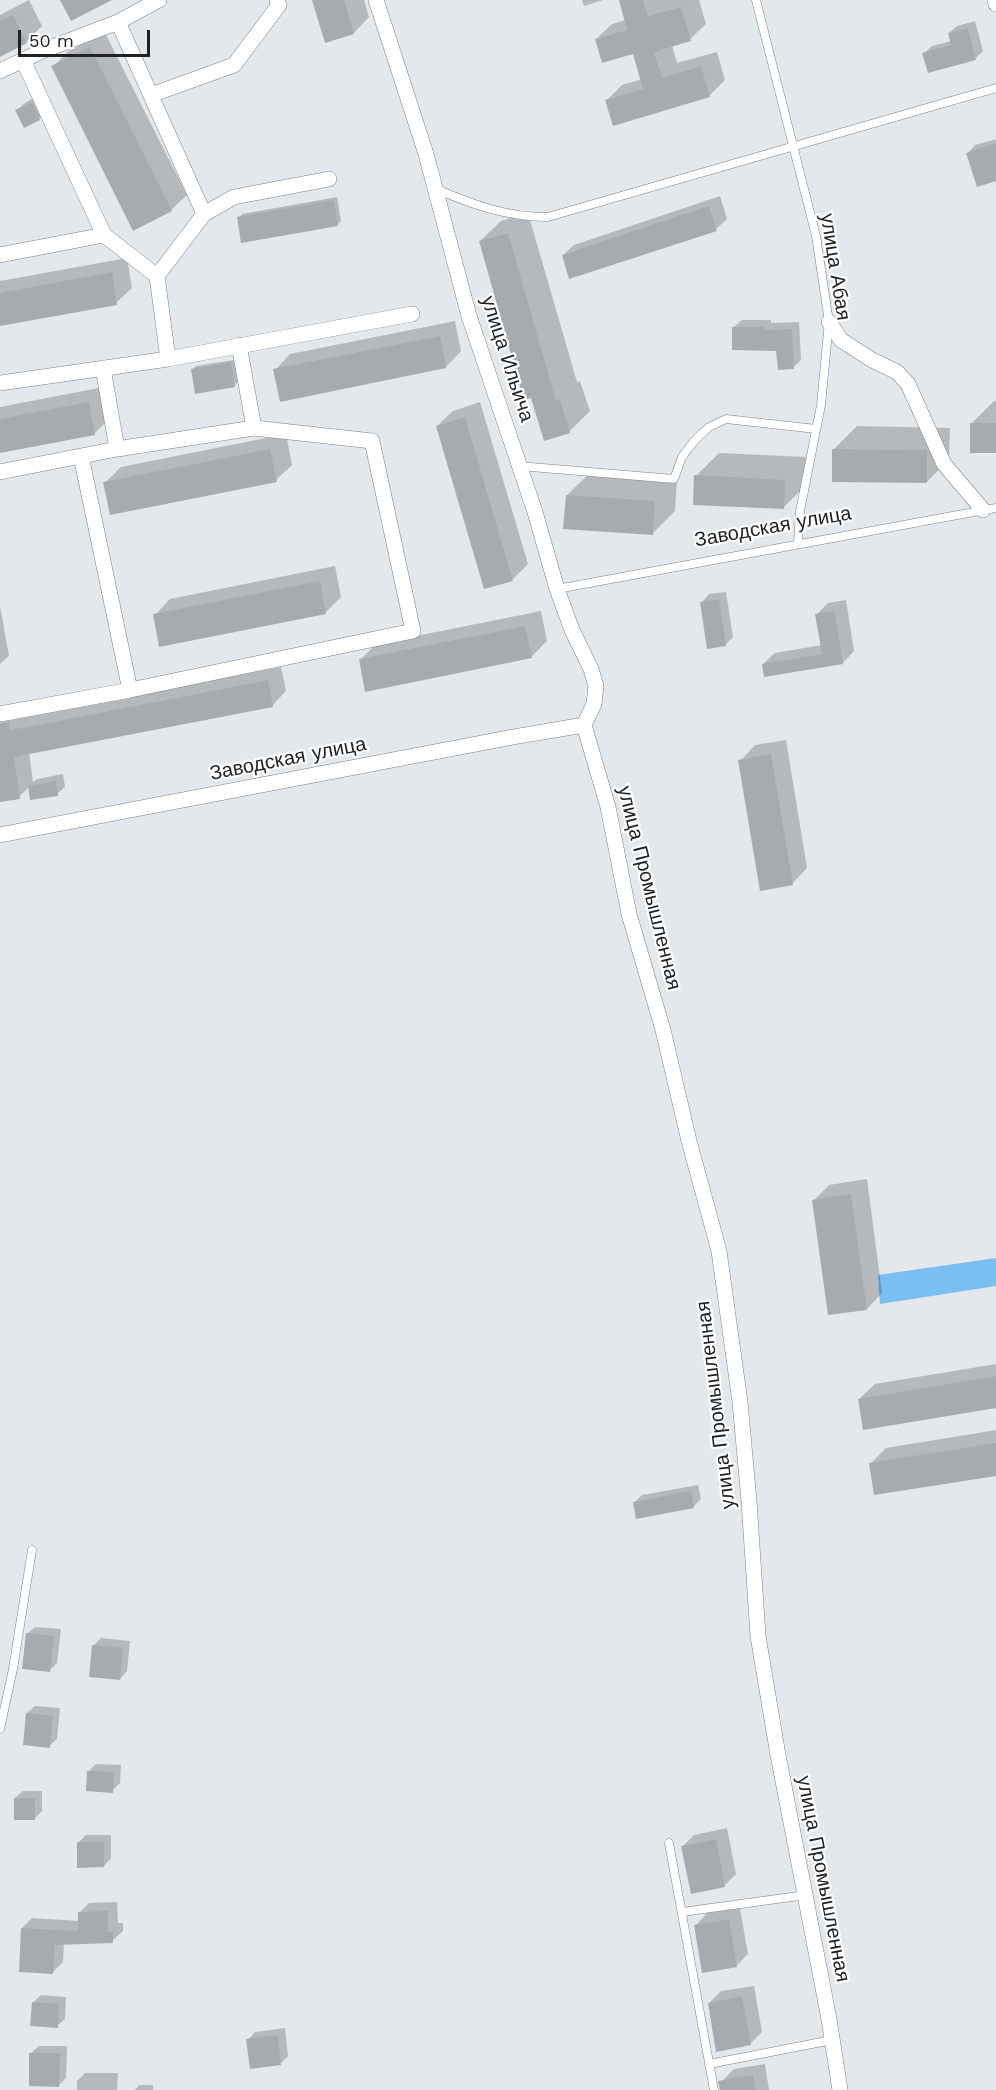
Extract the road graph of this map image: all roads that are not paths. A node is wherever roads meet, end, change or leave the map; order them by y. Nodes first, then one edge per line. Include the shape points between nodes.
1 (159, 0) edge
2 (277, 0) edge
3 (376, 0) edge
4 (756, 0) edge
5 (118, 22) junction
6 (23, 60) junction
7 (0, 71) edge
8 (996, 88) edge
9 (151, 95) junction
10 (793, 147) junction
11 (329, 179) dead end
12 (436, 189) junction
13 (204, 214) junction
14 (104, 235) junction
15 (0, 255) edge
16 (157, 276) junction
17 (412, 314) dead end
18 (829, 322) junction
19 (239, 345) junction
20 (168, 359) junction
21 (103, 368) junction
22 (0, 383) edge
23 (255, 428) junction
24 (816, 429) junction
25 (117, 449) junction
26 (81, 456) junction
27 (519, 466) junction
28 (0, 472) edge
29 (990, 509) edge
30 (798, 544) junction
31 (557, 589) junction
32 (130, 690) junction
33 (0, 714) edge
34 (584, 725) junction
35 (0, 835) edge
36 (32, 1550) dead end
37 (0, 1729) edge
38 (669, 1843) dead end
39 (806, 1895) junction
40 (681, 1912) junction
41 (832, 2040) junction
42 (710, 2064) junction
43 (714, 2090) edge
44 (840, 2090) edge

1 - 5 street
2 - 9 street via 279,5 234,65
3 - 12 street, улица Ильича
4 - 10 lane, улица Абая
5 - 6 street
5 - 9 street
6 - 7 street
6 - 14 street
8 - 10 lane
9 - 13 street
10 - 12 lane via 548,217 497,212
10 - 18 lane, улица Абая via 816,237
11 - 13 street via 234,197
12 - 27 street, улица Ильича via 470,316
13 - 16 street
14 - 15 street
14 - 16 street
16 - 20 street
17 - 19 street
18 - 24 lane, улица Абая
18 - 29 street via 841,340 897,372 908,384 944,465
19 - 20 street
19 - 23 street
20 - 21 street
21 - 22 street
21 - 25 street
23 - 25 street
23 - 32 street via 372,441 413,631
24 - 27 lane via 726,419 709,427 694,441 674,478
24 - 30 lane, улица Абая via 800,511
25 - 26 street
26 - 28 street
26 - 32 street
27 - 31 street, улица Ильича
29 - 30 lane, Заводская улица
30 - 31 lane, Заводская улица
31 - 34 street, улица Ильича via 596,686 594,704
32 - 33 street
34 - 35 street, Заводская улица
34 - 39 street, улица Промышленная via 608,807 629,914 719,1251 741,1413 758,1636
36 - 37 lane
38 - 40 lane
39 - 40 lane
39 - 41 street, улица Промышленная
40 - 42 lane
41 - 42 lane
41 - 44 street, улица Промышленная
42 - 43 lane

